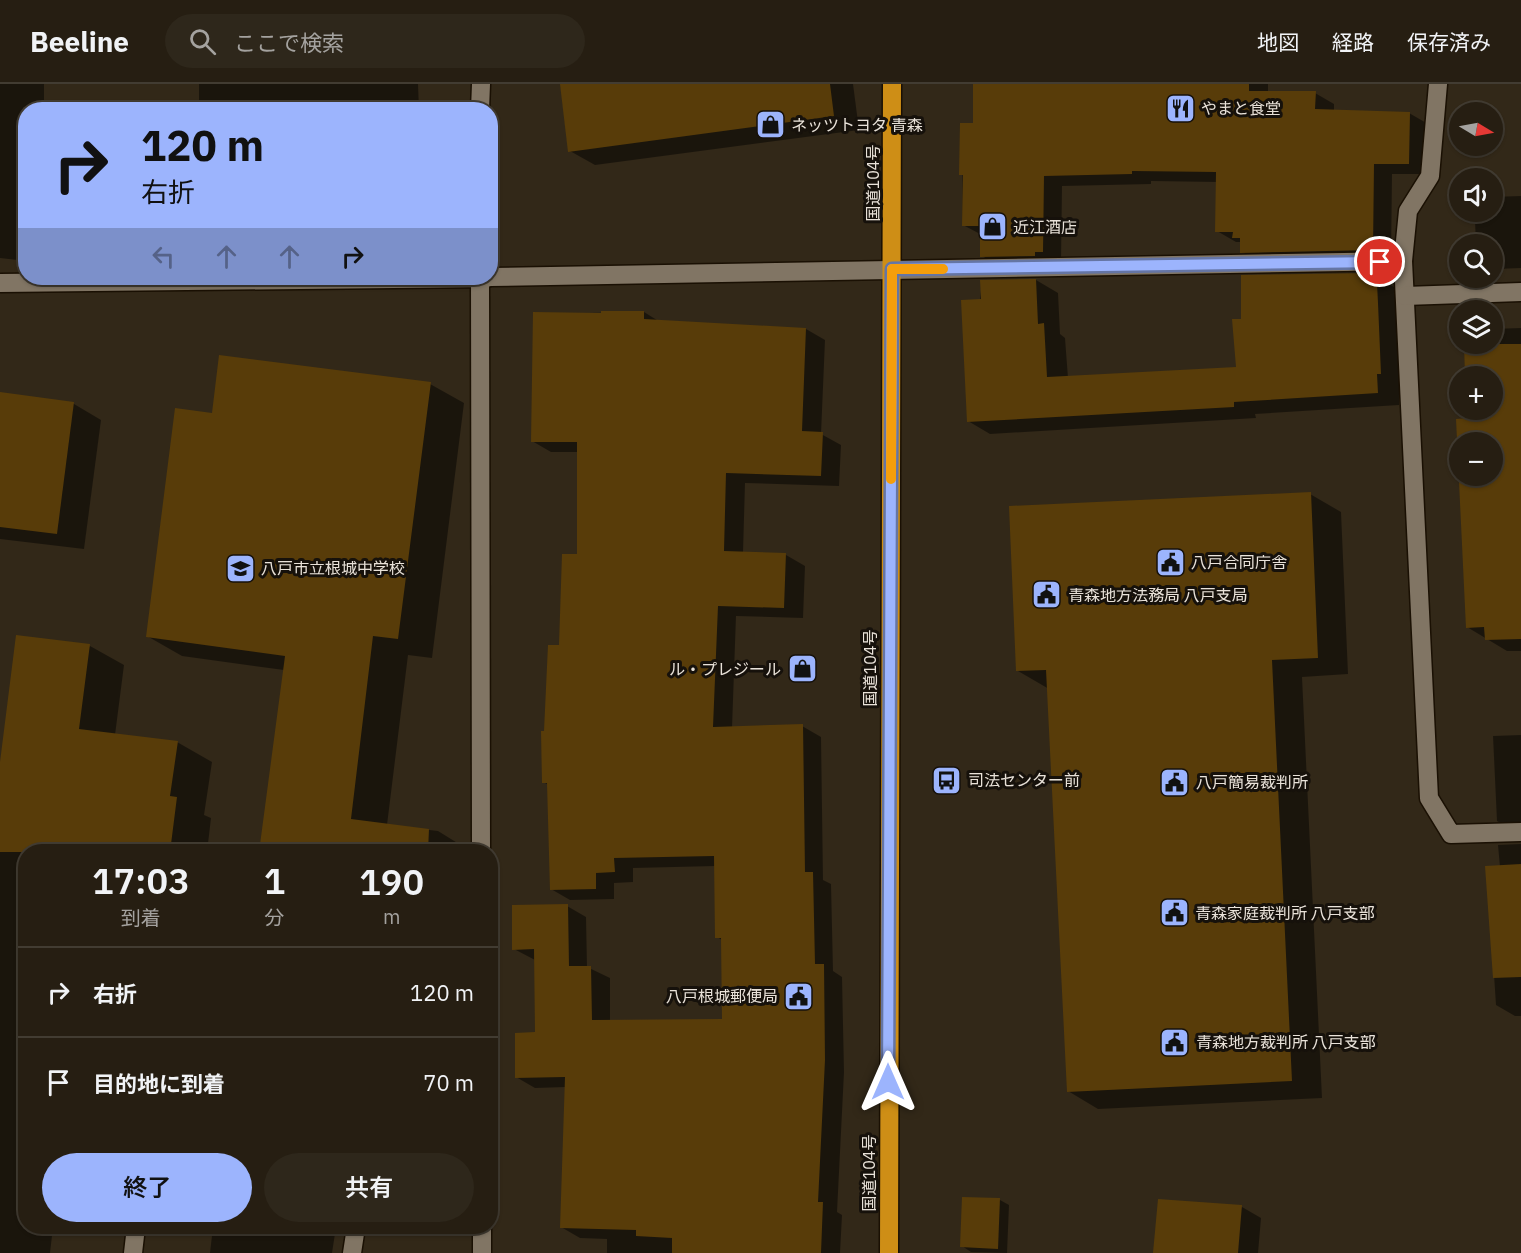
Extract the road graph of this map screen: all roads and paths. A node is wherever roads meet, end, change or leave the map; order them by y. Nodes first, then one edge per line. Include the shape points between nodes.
1 (481, 84) edge
2 (892, 84) edge
3 (1438, 84) edge
4 (480, 102) edge
5 (1403, 261) junction
6 (892, 269) junction
7 (498, 278) edge
8 (0, 284) edge
9 (18, 284) edge
10 (480, 285) edge
11 (1521, 292) edge
12 (1405, 296) junction
13 (1521, 832) edge
14 (481, 844) edge
15 (135, 1234) edge
16 (355, 1234) edge
17 (482, 1234) edge
18 (133, 1253) edge
19 (352, 1253) edge
20 (482, 1253) edge
21 (888, 1253) edge

1 - 4 street
2 - 6 highway, 国道104号
3 - 5 street via 1430,176 1407,212
5 - 6 street
5 - 12 street
6 - 7 street
6 - 21 highway, 国道104号
8 - 9 street
10 - 14 street
11 - 12 street
12 - 13 street via 1429,798 1450,834
15 - 18 street
16 - 19 street
17 - 20 street

